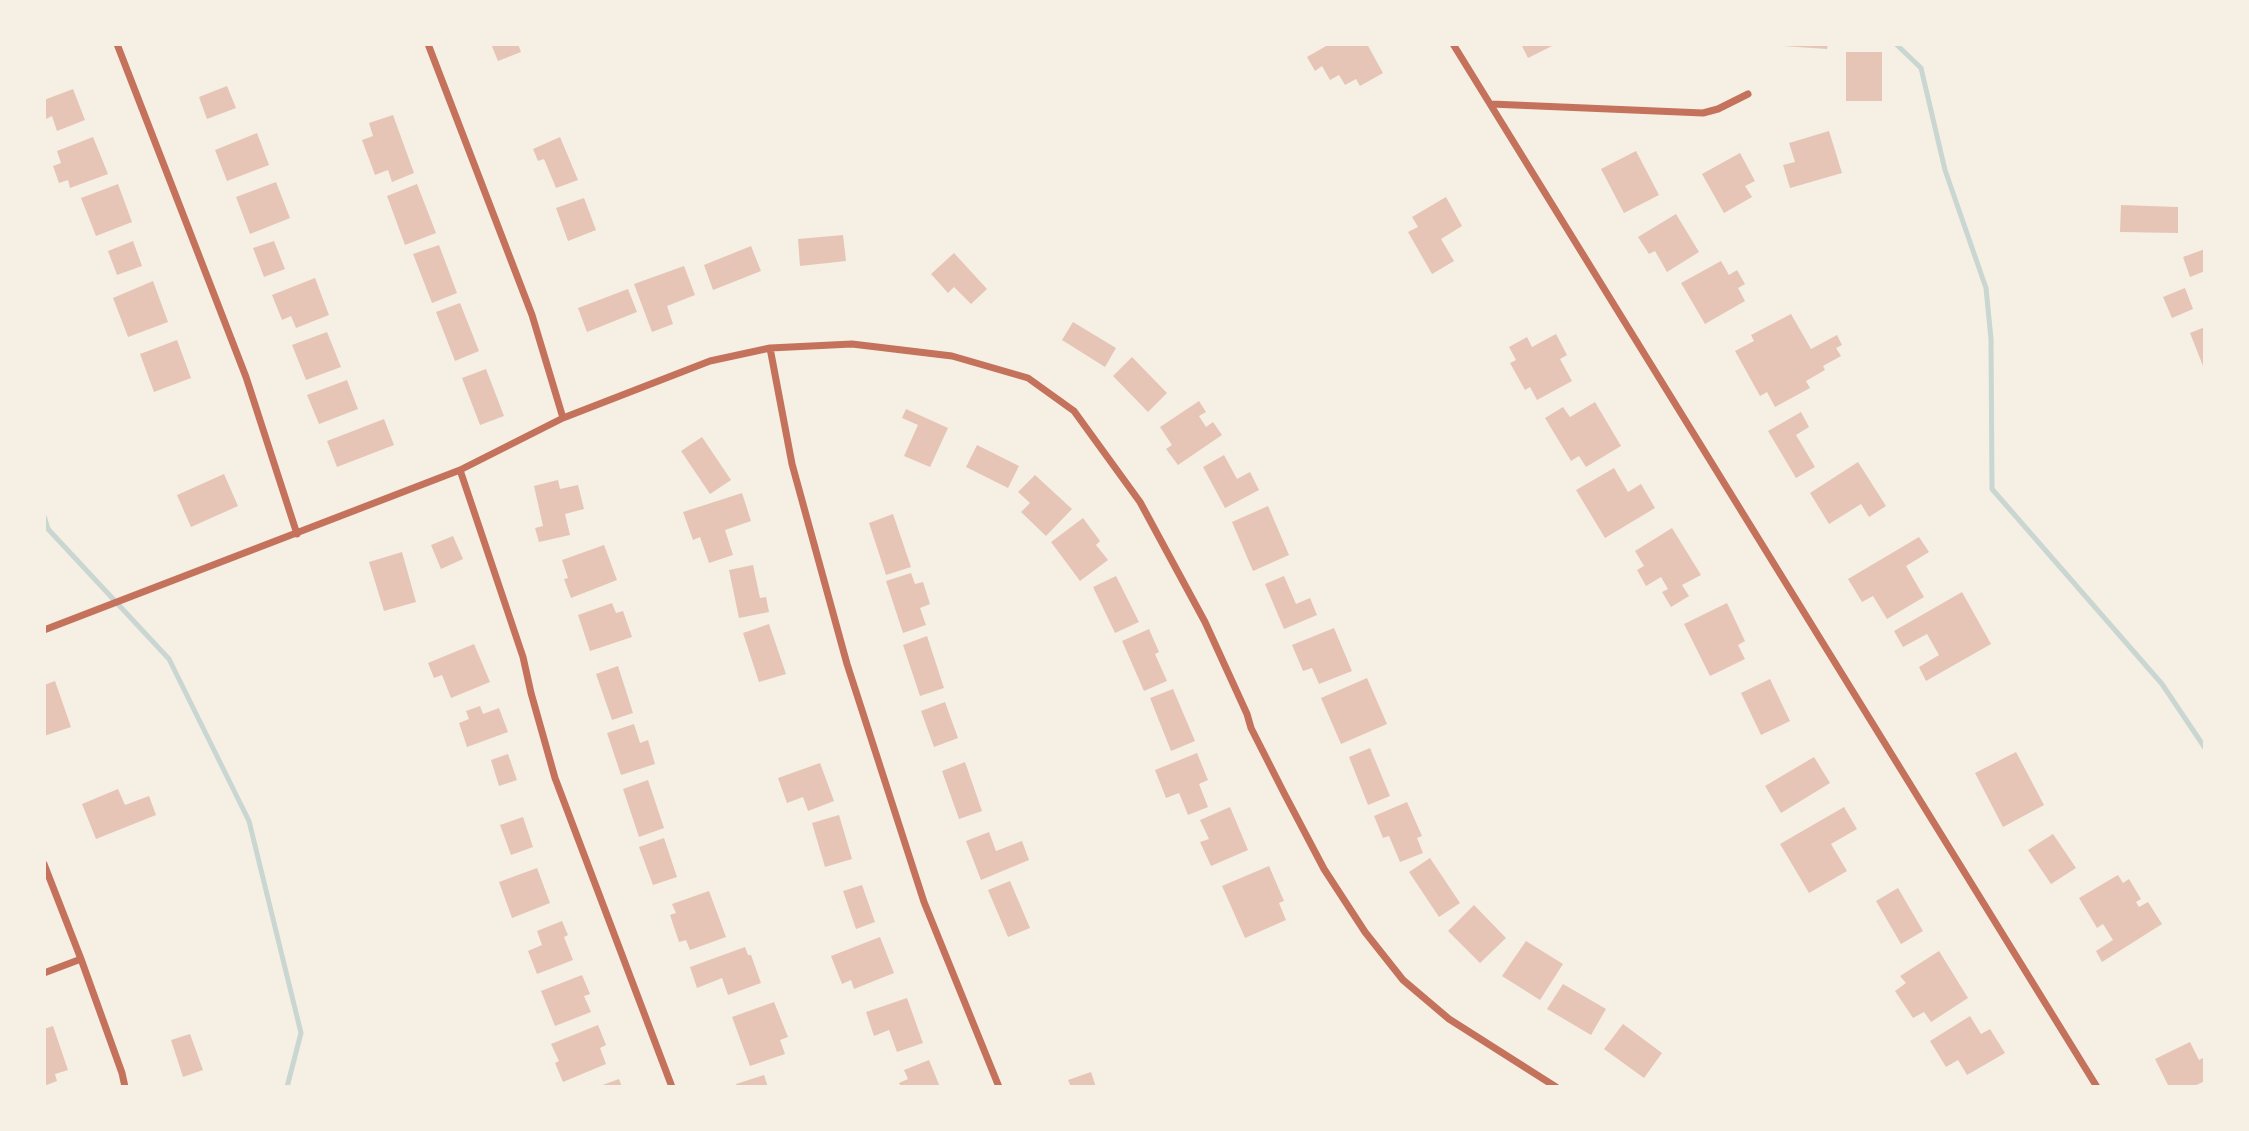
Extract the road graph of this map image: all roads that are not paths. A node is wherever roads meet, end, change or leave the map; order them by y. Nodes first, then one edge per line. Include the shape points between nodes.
1 (117, 44) edge
2 (429, 44) edge
3 (1453, 44) edge
4 (1748, 94) dead end
5 (1492, 104) junction
6 (770, 348) junction
7 (564, 418) junction
8 (460, 470) junction
9 (297, 534) junction
10 (44, 630) edge
11 (44, 864) edge
12 (81, 958) junction
13 (44, 973) edge
14 (125, 1087) edge
15 (672, 1087) edge
16 (999, 1087) edge
17 (1556, 1087) edge
18 (2097, 1087) edge

1 - 9 street via 246,377
2 - 7 street via 532,315
3 - 5 street
4 - 5 street via 1703,113
5 - 18 street
6 - 7 street via 710,361
6 - 16 street via 792,464 847,664 923,902
6 - 17 street via 852,344 952,356 1028,378 1074,411 1140,502 1205,622 1289,804 1365,932 1403,980 1449,1019
7 - 8 street
8 - 9 street
8 - 15 street via 523,657 555,778
9 - 10 street
11 - 12 street
12 - 13 street
12 - 14 street

